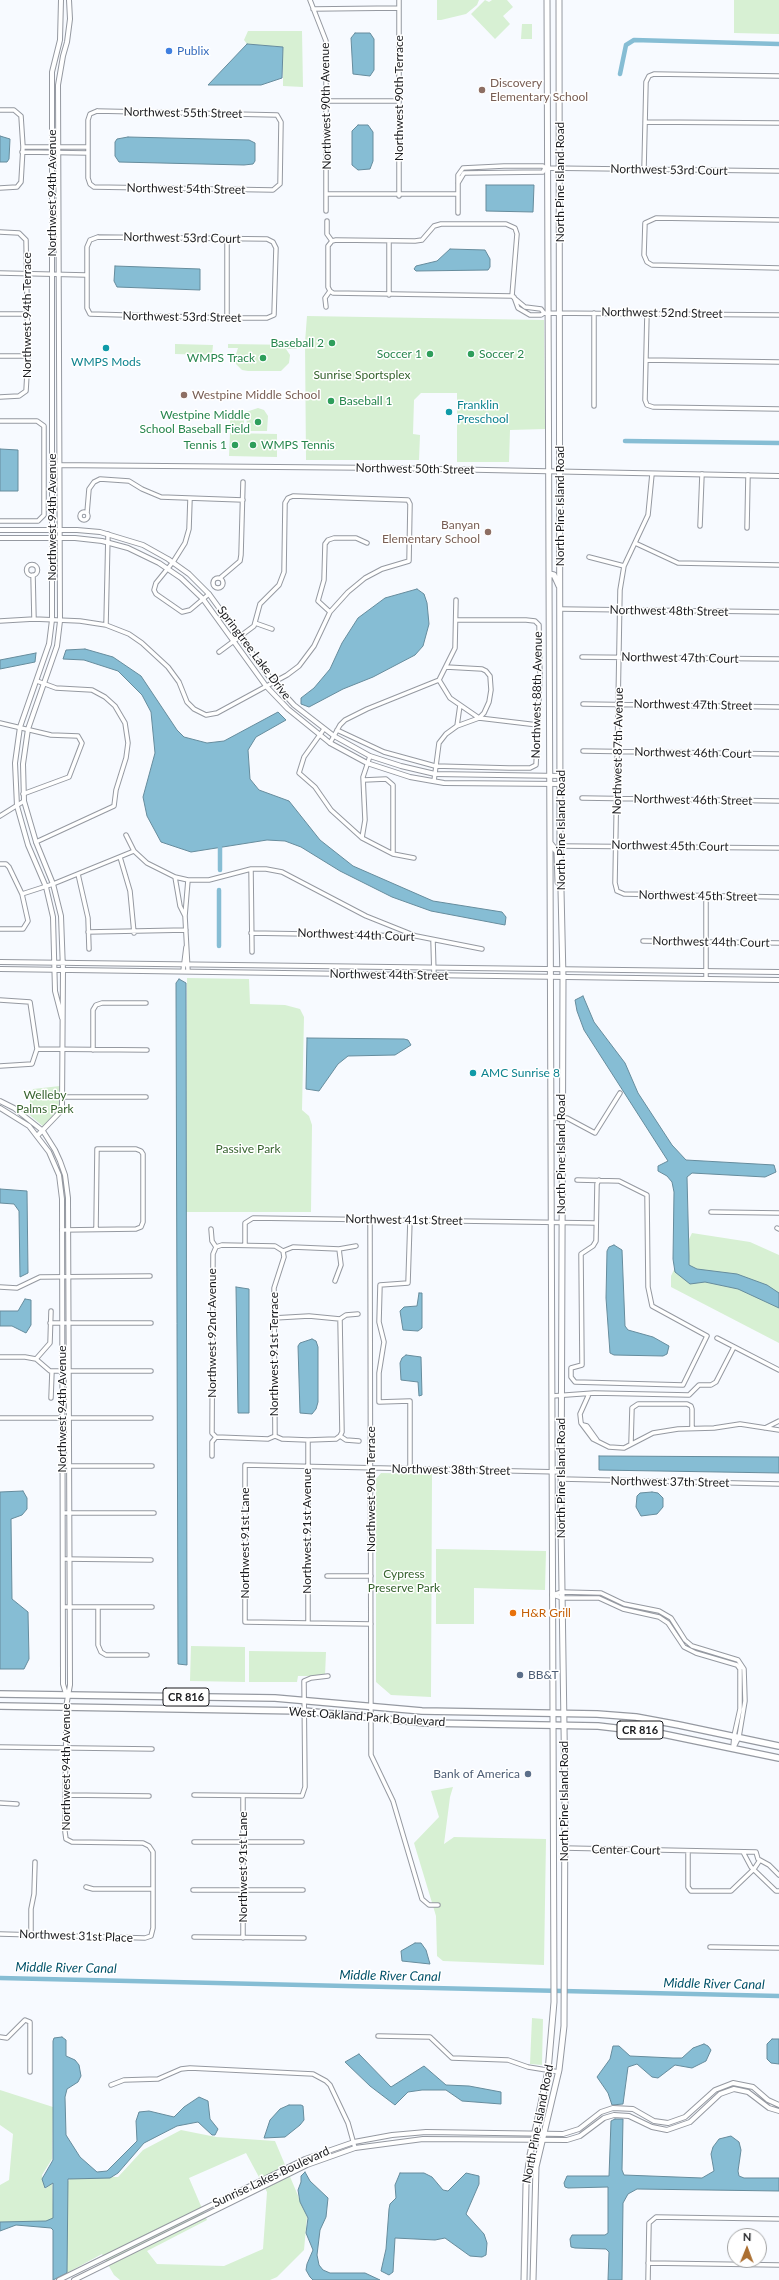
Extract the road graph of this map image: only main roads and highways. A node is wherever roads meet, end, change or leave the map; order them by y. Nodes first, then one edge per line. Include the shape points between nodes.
1 (547, 0) edge
2 (559, 0) edge
3 (550, 574) junction
4 (560, 589) junction
5 (551, 843) junction
6 (561, 895) junction
7 (0, 1694) edge
8 (0, 1706) edge
9 (552, 1713) junction
10 (563, 1714) junction
11 (552, 1725) junction
12 (563, 1725) junction
13 (779, 1746) edge
14 (779, 1758) edge
15 (524, 2280) edge
16 (533, 2280) edge

1 - 3 main road, North Pine Island Road via 546,313
2 - 4 main road, North Pine Island Road
3 - 4 main road via 554,575
3 - 5 main road, North Pine Island Road
4 - 6 main road, North Pine Island Road
5 - 6 main road via 557,852 557,875
5 - 9 main road, North Pine Island Road
6 - 10 main road, North Pine Island Road
7 - 9 main road, West Oakland Park Boulevard / CR 816 via 304,1699 422,1711
8 - 11 main road, West Oakland Park Boulevard / CR 816 via 304,1711 426,1723
9 - 10 main road, West Oakland Park Boulevard / CR 816
9 - 11 main road, North Pine Island Road
10 - 12 main road, North Pine Island Road
10 - 13 main road, West Oakland Park Boulevard / CR 816 via 636,1717
11 - 12 main road, West Oakland Park Boulevard / CR 816
11 - 15 main road, North Pine Island Road via 554,2002 548,2071 534,2134 525,2199
12 - 14 main road, West Oakland Park Boulevard / CR 816 via 639,1730
12 - 16 main road, North Pine Island Road via 563,2043 535,2180

